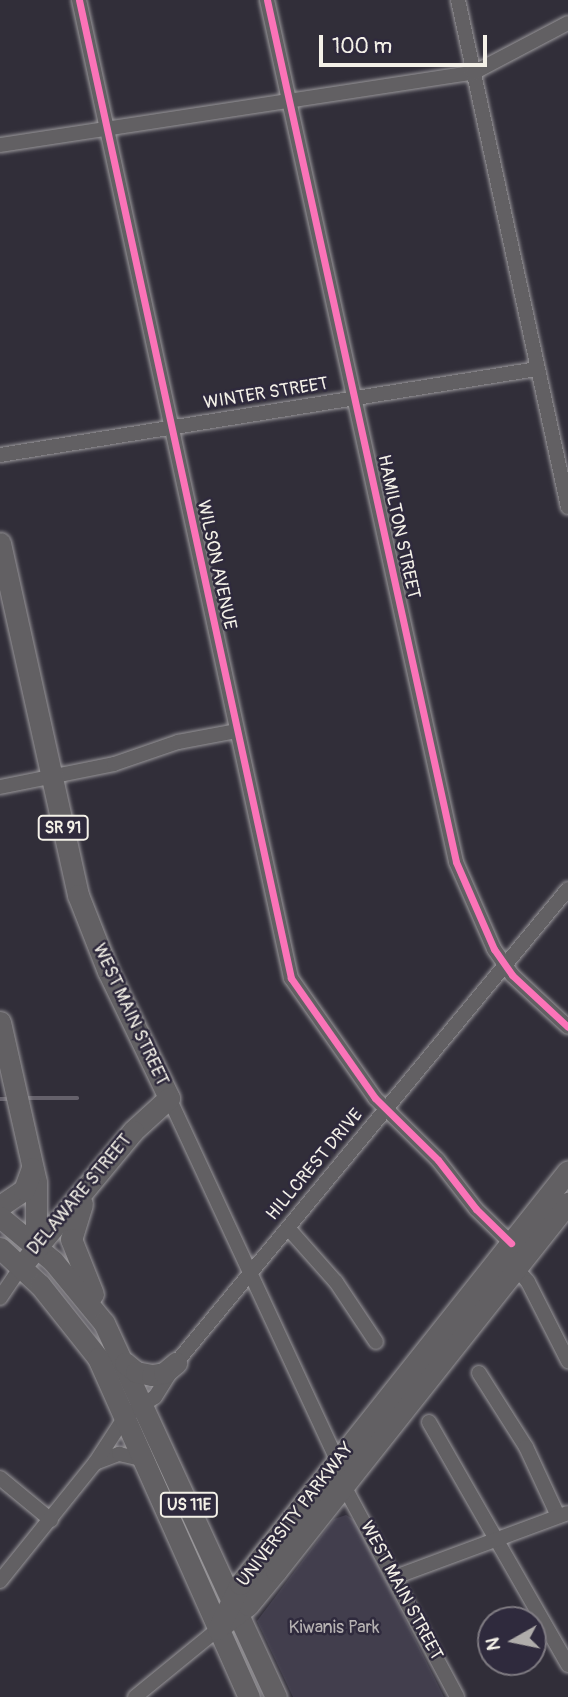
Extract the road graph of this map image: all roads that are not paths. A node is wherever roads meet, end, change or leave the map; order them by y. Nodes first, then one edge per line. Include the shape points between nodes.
1 (79, 0) edge
2 (267, 0) edge
3 (458, 0) edge
4 (568, 23) edge
5 (473, 73) junction
6 (288, 101) junction
7 (107, 129) junction
8 (0, 145) edge
9 (537, 369) junction
10 (354, 400) junction
11 (170, 428) junction
12 (0, 455) edge
13 (568, 507) edge
14 (0, 543) edge
15 (236, 731) junction
16 (50, 775) junction
17 (0, 787) edge
18 (568, 889) edge
19 (504, 964) junction
20 (0, 1023) edge
21 (568, 1027) edge
22 (169, 1098) junction
23 (387, 1109) junction
24 (32, 1168) junction
25 (568, 1171) edge
26 (94, 1180) junction
27 (568, 1203) edge
28 (39, 1204) junction
29 (0, 1206) edge
30 (67, 1212) junction
31 (0, 1217) edge
32 (288, 1228) junction
33 (511, 1243) junction
34 (36, 1247) junction
35 (0, 1248) edge
36 (22, 1265) junction
37 (516, 1268) junction
38 (249, 1276) junction
39 (0, 1298) edge
40 (104, 1322) junction
41 (376, 1342) dead end
42 (568, 1361) edge
43 (125, 1363) junction
44 (176, 1363) junction
45 (479, 1373) dead end
46 (145, 1407) junction
47 (125, 1417) junction
48 (429, 1422) dead end
49 (146, 1460) junction
50 (337, 1460) junction
51 (95, 1463) junction
52 (0, 1478) edge
53 (344, 1486) junction
54 (563, 1514) edge
55 (51, 1520) junction
56 (499, 1538) junction
57 (395, 1577) junction
58 (0, 1581) edge
59 (233, 1609) junction
60 (218, 1629) junction
61 (568, 1665) edge
62 (135, 1697) edge
63 (248, 1697) edge
64 (276, 1697) edge
65 (457, 1697) edge

1 - 7 street, WILSON AVENUE
2 - 6 street, HAMILTON STREET
3 - 5 street
4 - 5 street
5 - 6 street
5 - 9 street
6 - 7 street
6 - 10 street, HAMILTON STREET
7 - 8 street
7 - 11 street, WILSON AVENUE
9 - 10 street, WINTER STREET
9 - 13 street
10 - 11 street, WINTER STREET
10 - 19 street, HAMILTON STREET via 456,862
11 - 12 street, WINTER STREET
11 - 15 street, WILSON AVENUE
14 - 16 main road, WEST MAIN STREET / SR 91
15 - 16 street via 178,741 114,764
15 - 23 street, WILSON AVENUE via 291,978
16 - 17 street
16 - 22 main road, WEST MAIN STREET / SR 91 via 88,923
18 - 19 street, HILLCREST DRIVE
19 - 21 street, HAMILTON STREET
19 - 23 street, HILLCREST DRIVE
20 - 24 main road
22 - 26 main road, DELAWARE STREET via 133,1131
22 - 38 street, WEST MAIN STREET
23 - 32 street, HILLCREST DRIVE
23 - 33 street, WILSON AVENUE
24 - 28 main road
24 - 29 main road via 24,1190
25 - 33 main road, UNIVERSITY PARKWAY
26 - 30 main road, DELAWARE STREET
26 - 40 main road via 71,1227 71,1239
27 - 37 main road, UNIVERSITY PARKWAY
28 - 30 main road via 52,1216
28 - 34 main road
30 - 34 main road, DELAWARE STREET
31 - 34 main road, US 11E
32 - 38 street, HILLCREST DRIVE
32 - 41 street via 336,1282
33 - 50 main road, UNIVERSITY PARKWAY
34 - 36 main road, DELAWARE STREET
34 - 40 main road, US 11E
35 - 36 main road, US 11E
36 - 39 street, DELAWARE STREET
36 - 47 main road, US 11E via 98,1359
37 - 42 street via 528,1282
37 - 53 main road, UNIVERSITY PARKWAY
38 - 44 street, HILLCREST DRIVE
38 - 50 street, WEST MAIN STREET
40 - 43 main road, US 11E
43 - 44 main road via 152,1376
43 - 46 main road, US 11E
44 - 46 street, HILLCREST DRIVE
45 - 54 street
46 - 47 street, HILLCREST DRIVE
46 - 59 main road, US 11E
47 - 49 main road, US 11E
47 - 51 street
48 - 56 street
49 - 51 street via 119,1454
49 - 60 main road, US 11E
50 - 59 main road, UNIVERSITY PARKWAY via 240,1584
51 - 55 street
52 - 55 street
53 - 57 street, WEST MAIN STREET
53 - 59 main road, UNIVERSITY PARKWAY
54 - 56 street
55 - 58 street
56 - 57 street
56 - 61 street
57 - 65 street, WEST MAIN STREET
59 - 60 main road, UNIVERSITY PARKWAY
59 - 64 main road, US 11E
60 - 62 street
60 - 63 main road, US 11E

